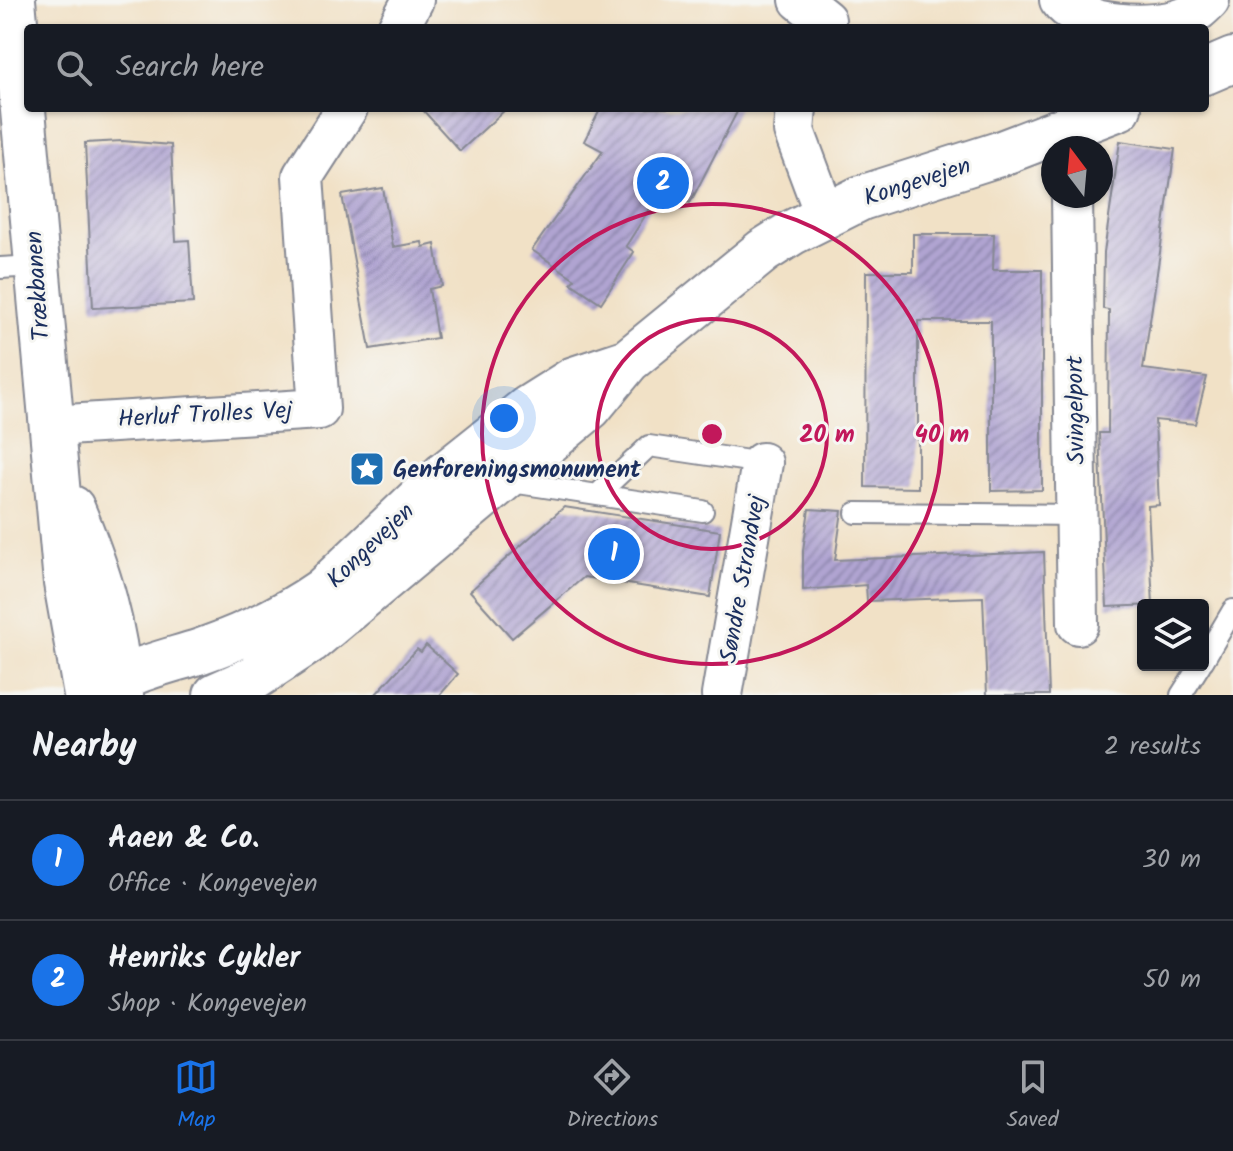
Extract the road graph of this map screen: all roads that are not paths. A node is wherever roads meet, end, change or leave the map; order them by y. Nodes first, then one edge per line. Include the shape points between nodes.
1 (13, 0) edge
2 (413, 0) edge
3 (1060, 0) edge
4 (1209, 0) edge
5 (400, 24) edge
6 (1145, 24) edge
7 (1159, 24) edge
8 (1233, 60) edge
9 (1209, 70) edge
10 (344, 112) edge
11 (796, 112) edge
12 (1112, 112) edge
13 (1071, 136) edge
14 (1041, 146) edge
15 (1072, 208) edge
16 (825, 214) junction
17 (18, 267) edge
18 (628, 361) junction
19 (51, 426) junction
20 (762, 463) joint
21 (502, 480) junction
22 (597, 495) junction
23 (703, 511) dead end
24 (856, 513) dead end
25 (1077, 515) junction
26 (1233, 610) edge
27 (1078, 624) dead end
28 (1209, 651) edge
29 (1197, 671) edge
30 (105, 690) edge
31 (216, 695) edge
32 (722, 695) edge
33 (1181, 695) edge

1 - 17 main road, Trækbanen
2 - 5 street
3 - 6 street via 1077,16
4 - 7 street via 1198,12
8 - 9 main road
10 - 19 street, Herluf Trolles Vej via 303,176 319,409
11 - 16 street via 794,131
12 - 13 main road, Kongevejen
14 - 16 main road, Kongevejen via 897,185
15 - 25 street, Svingelport
16 - 18 main road, Kongevejen via 763,251
17 - 19 main road, Trækbanen
18 - 21 main road, Kongevejen via 590,407
18 - 30 main road, Kongevejen via 574,379 528,408 445,474 301,606
19 - 30 main road, Trækbanen via 66,583
20 - 22 lane via 649,446
20 - 32 street, Søndre Strandvej
21 - 22 lane
21 - 31 main road, Kongevejen via 310,641 254,678
22 - 23 lane
24 - 25 lane
25 - 27 street, Svingelport
26 - 28 lane
29 - 33 lane

